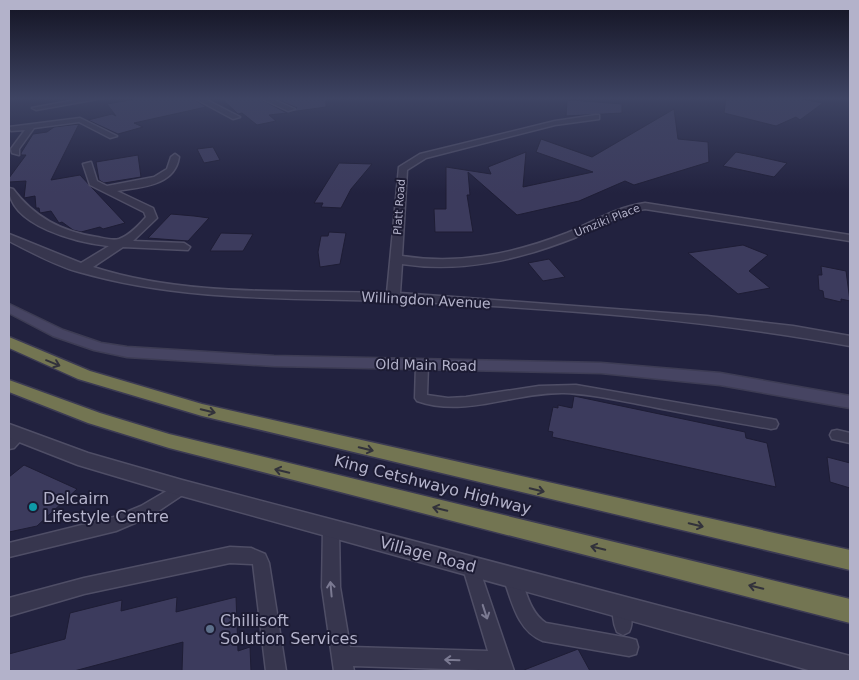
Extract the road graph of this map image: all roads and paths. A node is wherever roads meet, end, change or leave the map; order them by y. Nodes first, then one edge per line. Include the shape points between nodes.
1 (29, 130) edge
2 (100, 130) edge
3 (530, 130) edge
4 (113, 136) dead end
5 (16, 153) dead end
6 (175, 157) dead end
7 (88, 164) dead end
8 (108, 189) junction
9 (9, 191) edge
10 (9, 237) edge
11 (850, 238) edge
12 (122, 242) junction
13 (184, 247) dead end
14 (395, 259) junction
15 (81, 269) junction
16 (393, 297) junction
17 (9, 308) edge
18 (850, 341) edge
19 (9, 342) edge
20 (422, 365) junction
21 (9, 386) edge
22 (850, 402) edge
23 (772, 424) dead end
24 (12, 437) edge
25 (182, 488) junction
26 (331, 528) junction
27 (9, 550) edge
28 (850, 560) edge
29 (470, 565) junction
30 (512, 577) junction
31 (9, 607) edge
32 (850, 611) edge
33 (629, 647) dead end
34 (343, 664) edge
35 (503, 666) edge
36 (850, 669) edge
37 (276, 671) edge

1 - 5 street via 15,149
2 - 4 street
3 - 14 street, Platt Road via 412,161 402,169
6 - 8 street via 172,171 167,174
7 - 8 street via 93,183
8 - 12 street via 149,210 152,218
9 - 12 street via 31,216 62,234
10 - 15 street, Willingdon Avenue
11 - 14 street, Umziki Place via 640,205 557,240 495,257 457,264
12 - 13 street
12 - 15 street
14 - 16 street, Platt Road
15 - 16 street, Willingdon Avenue via 179,291
16 - 18 street, Willingdon Avenue via 756,325
17 - 20 main road, Old Main Road via 66,336 127,352 274,361
19 -> 28 highway, King Cetshwayo Highway via 94,380 168,401 490,479
20 - 22 main road, Old Main Road via 592,368 668,374 780,388
20 - 23 lane via 421,396 426,400 481,401 524,391 589,391
32 -> 21 highway, King Cetshwayo Highway via 169,441 94,418
24 - 25 street, Village Road
25 - 26 street, Village Road
25 - 27 lane via 146,511 116,524
26 - 29 street, Village Road
34 -> 26 lane via 331,587
29 - 30 street, Village Road
29 -> 35 lane
30 - 33 lane via 528,621 536,629
30 - 36 street, Village Road via 622,617
31 - 37 lane via 84,586 230,556 251,556 261,563
35 -> 34 lane

